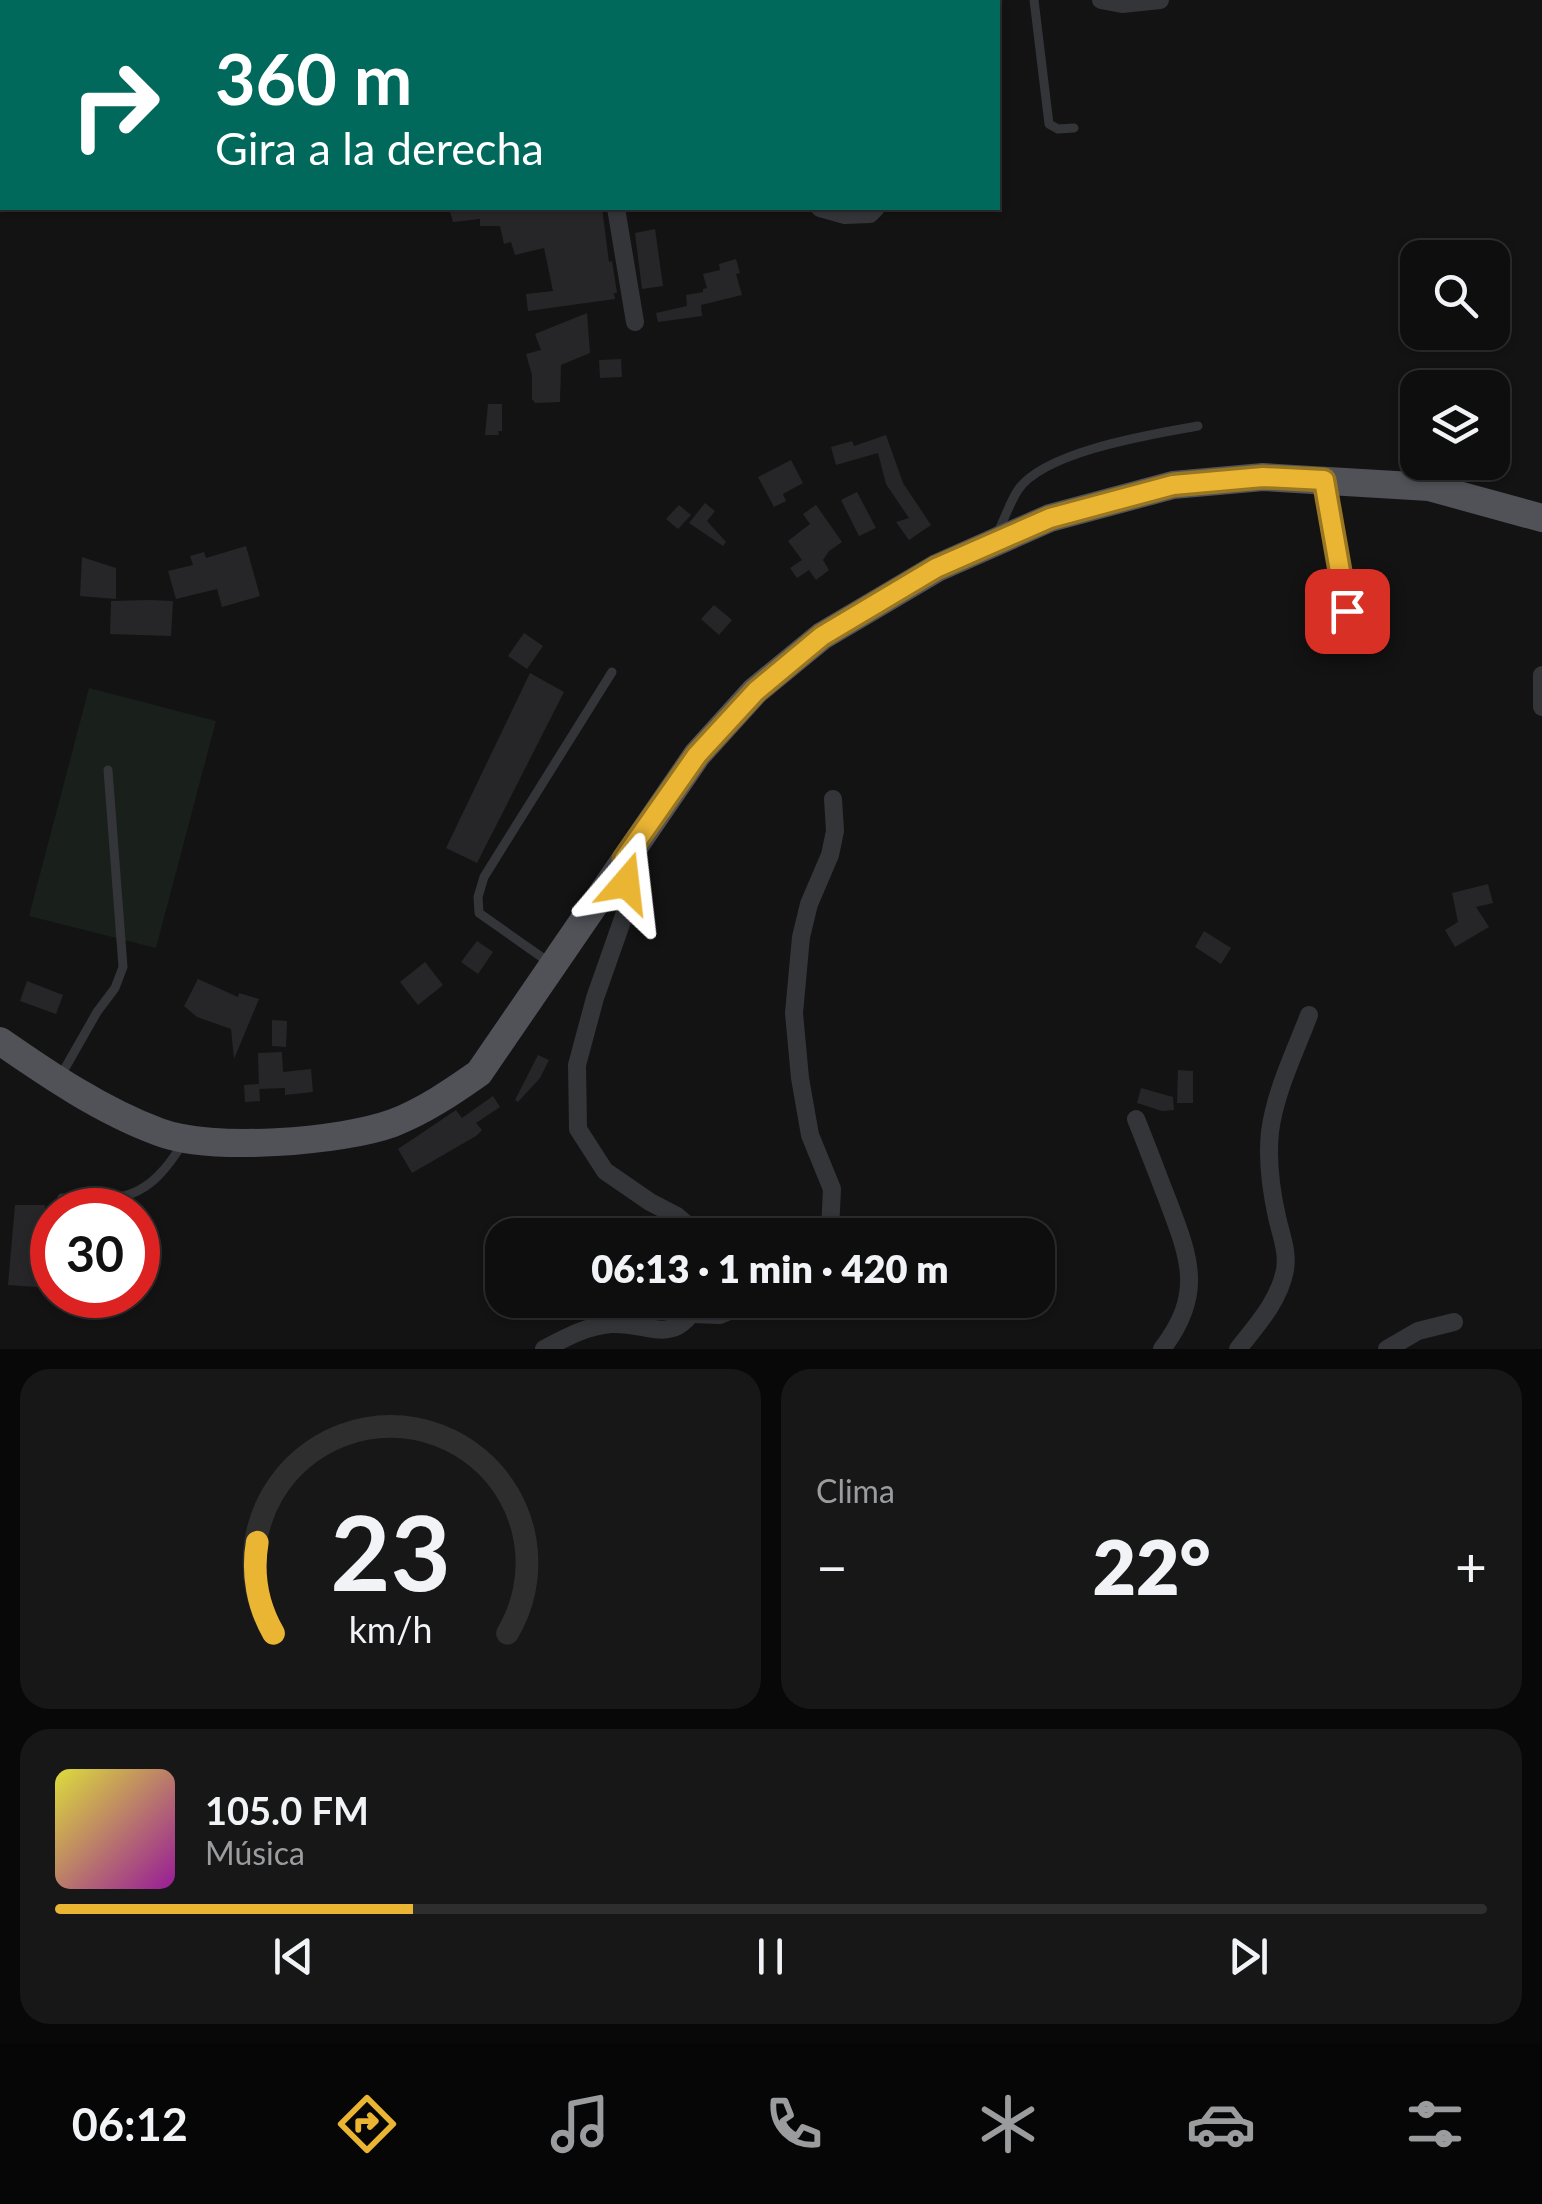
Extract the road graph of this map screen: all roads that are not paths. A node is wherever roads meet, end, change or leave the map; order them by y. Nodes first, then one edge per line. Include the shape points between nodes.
1 (1034, 0) edge
2 (1101, 0) edge
3 (1160, 0) edge
4 (1074, 128) dead end
5 (616, 210) edge
6 (829, 210) edge
7 (874, 210) edge
8 (635, 322) dead end
9 (1198, 426) dead end
10 (1324, 480) junction
11 (1542, 518) edge
12 (992, 543) junction
13 (1347, 611) dead end
14 (612, 672) dead end
15 (1542, 675) edge
16 (1542, 707) edge
17 (108, 770) dead end
18 (832, 799) dead end
19 (624, 859) junction
20 (552, 964) junction
21 (1308, 1015) dead end
22 (0, 1041) edge
23 (58, 1080) junction
24 (1136, 1119) dead end
25 (187, 1137) junction
26 (142, 1188) edge
27 (679, 1218) edge
28 (831, 1218) edge
29 (685, 1318) edge
30 (1454, 1322) dead end
31 (544, 1349) edge
32 (1162, 1349) edge
33 (1238, 1349) edge
34 (1387, 1349) edge

1 - 4 lane via 1049,124
2 - 3 street
5 - 8 street
6 - 7 street via 856,216
9 - 12 lane via 1124,439 1064,459 1020,486
10 - 11 main road via 1430,488
10 - 12 main road via 1263,477 1173,485 1050,518
10 - 13 street
12 - 19 main road via 822,636 756,691 697,755
14 - 20 lane via 484,877 478,897 479,913
15 - 16 street
17 - 23 lane via 124,968
18 - 28 street via 835,831 801,937 794,1014 810,1135 832,1190
19 - 20 main road
19 - 27 street via 627,907 577,1066 578,1129 605,1172
20 - 25 main road via 479,1073 394,1123 284,1141
21 - 33 street via 1270,1134 1285,1268 1265,1314
22 - 23 main road
23 - 25 main road via 162,1134
24 - 32 street via 1190,1257 1178,1329
25 - 26 lane via 166,1170
29 - 31 street via 673,1330 655,1332 606,1324
30 - 34 street via 1418,1331

